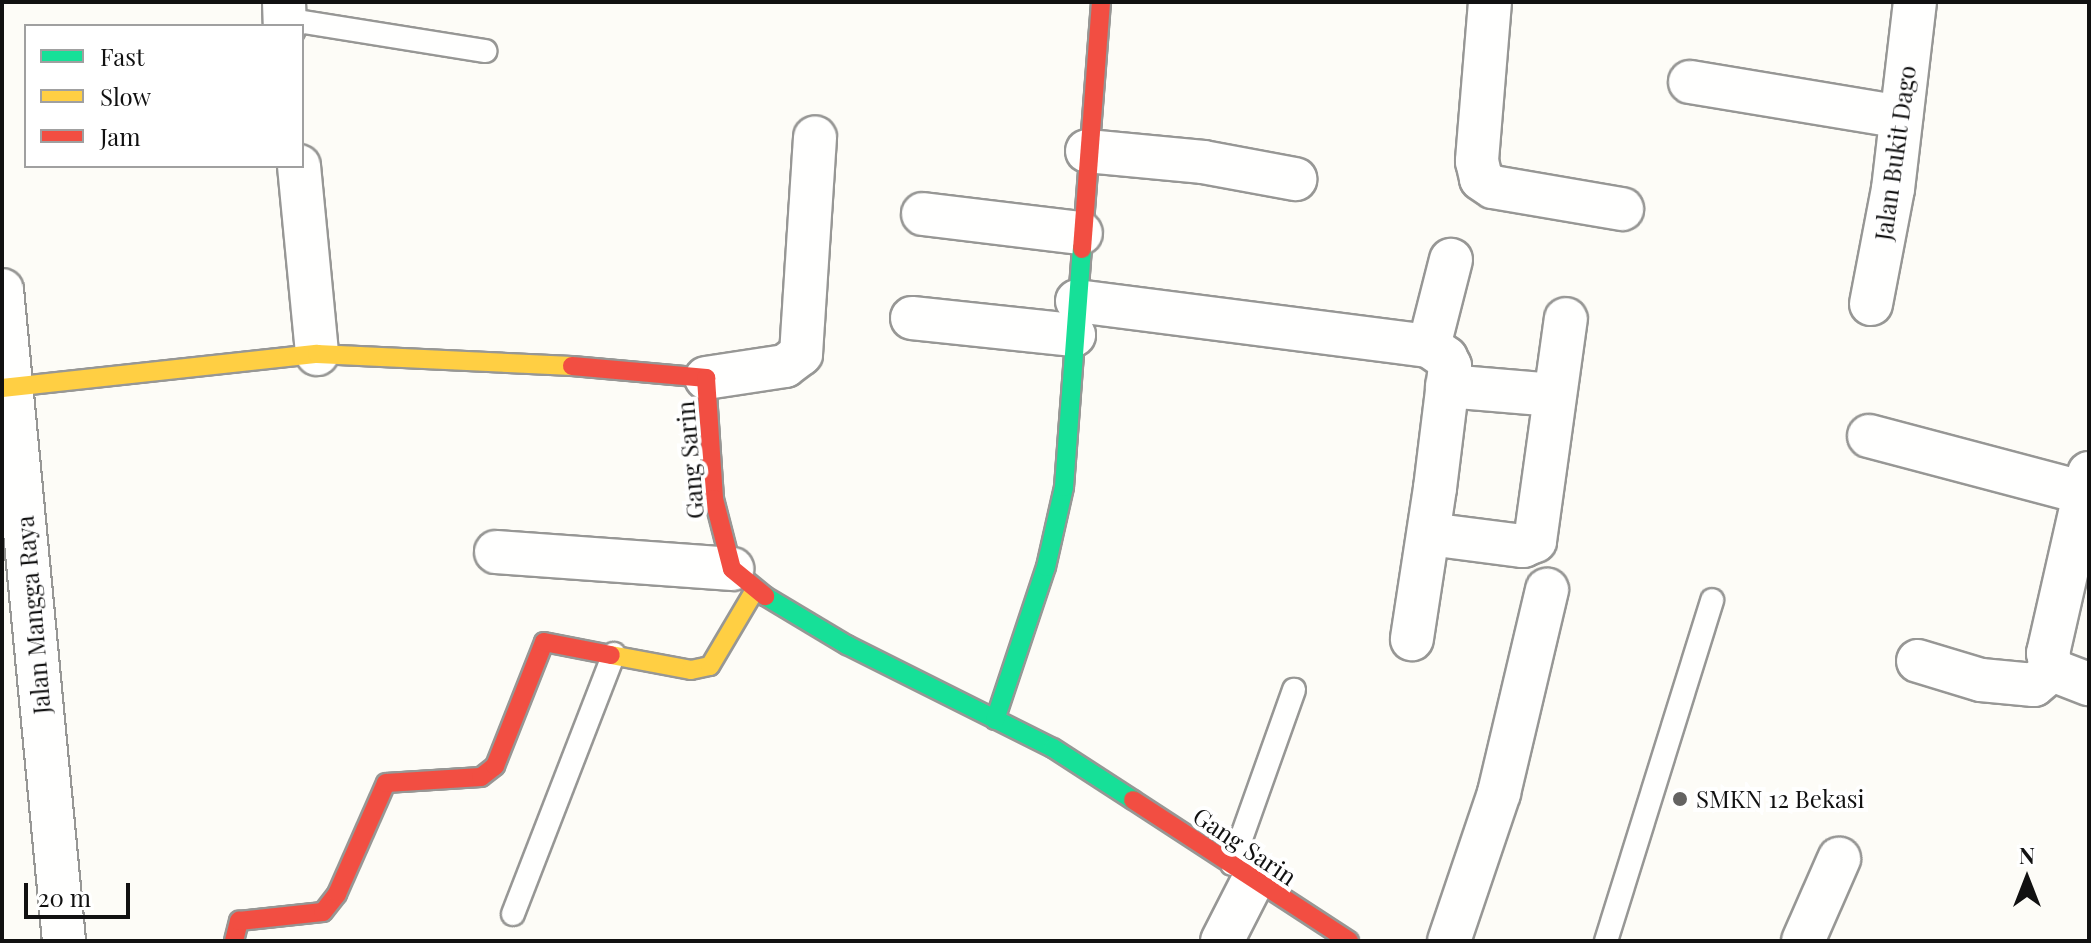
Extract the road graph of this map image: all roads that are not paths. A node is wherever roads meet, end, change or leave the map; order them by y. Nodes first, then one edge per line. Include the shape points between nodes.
1 (1101, 2) edge
2 (1490, 2) edge
3 (1915, 2) edge
4 (285, 16) edge
5 (485, 51) dead end
6 (1690, 82) dead end
7 (1901, 117) junction
8 (815, 137) dead end
9 (1087, 151) junction
10 (299, 168) edge
11 (1295, 179) dead end
12 (1622, 209) dead end
13 (923, 214) dead end
14 (1081, 233) junction
15 (1451, 260) dead end
16 (2, 290) edge
17 (1871, 304) dead end
18 (912, 318) dead end
19 (1076, 318) junction
20 (1566, 319) dead end
21 (1429, 346) junction
22 (317, 354) junction
23 (706, 378) junction
24 (1447, 386) junction
25 (8, 388) edge
26 (1554, 395) junction
27 (1869, 436) dead end
28 (2087, 483) edge
29 (1429, 534) junction
30 (496, 552) dead end
31 (743, 579) junction
32 (1547, 590) dead end
33 (1712, 600) dead end
34 (1412, 639) dead end
35 (614, 654) junction
36 (1918, 661) dead end
37 (2070, 677) edge
38 (1294, 690) dead end
39 (995, 720) junction
40 (1839, 859) dead end
41 (1242, 873) junction
42 (513, 914) dead end
43 (64, 941) edge
44 (234, 941) edge
45 (1222, 941) edge
46 (1349, 941) edge
47 (1449, 941) edge
48 (1606, 941) edge
49 (1803, 941) edge

1 - 9 street
2 - 12 street via 1477,161 1481,179 1493,187
3 - 7 street, Jalan Bukit Dago
4 - 5 lane
6 - 7 street
7 - 17 street, Jalan Bukit Dago
8 - 23 street via 801,354 785,366
9 - 11 street via 1203,162
9 - 14 street
10 - 22 street
13 - 14 street
14 - 19 street
15 - 21 street
16 - 25 street, Jalan Mangga Raya
18 - 19 street
19 - 21 street
19 - 39 street via 1064,487 1046,567
20 - 26 street
21 - 24 street via 1450,366
22 - 23 street, Gang Sarin via 613,368
22 - 25 street, Gang Sarin
23 - 31 street, Gang Sarin via 714,499
24 - 26 street
24 - 29 street
25 - 43 street, Jalan Mangga Raya
26 - 29 street via 1535,541 1523,546
27 - 28 street
28 - 37 street via 2048,653
29 - 34 street
30 - 31 street
31 - 35 street via 710,666 691,670
31 - 39 street, Gang Sarin via 847,645
32 - 47 street via 1499,793
33 - 48 lane
35 - 42 lane
35 - 44 street via 544,642 495,766 481,777 386,783 337,894 323,912 239,921
36 - 37 street via 1981,680 2034,685
38 - 41 lane
39 - 41 street, Gang Sarin via 1053,748
40 - 49 street
41 - 45 street
41 - 46 street, Gang Sarin

